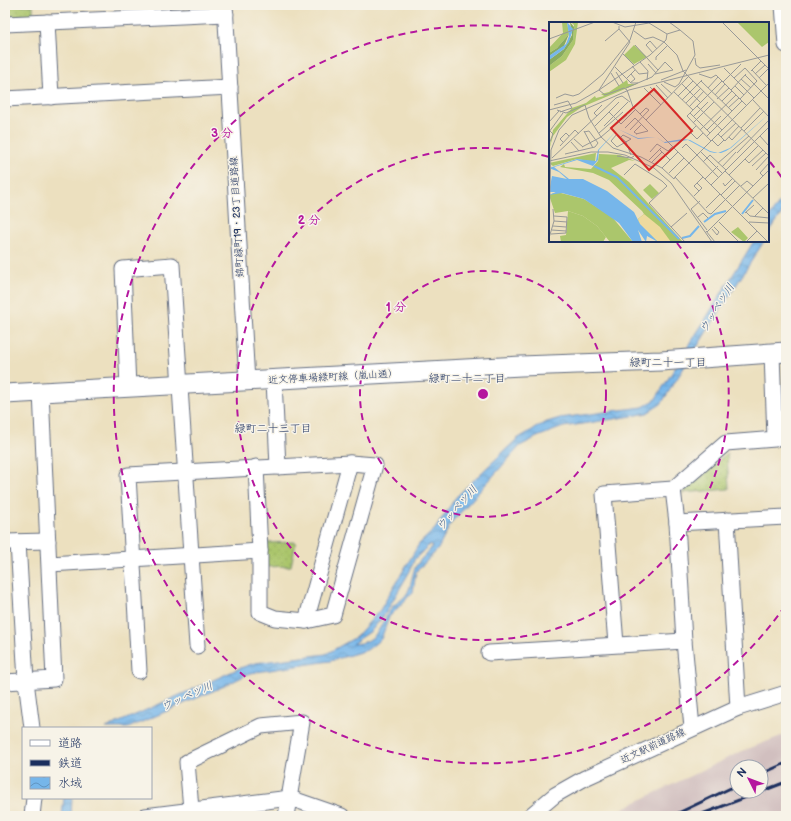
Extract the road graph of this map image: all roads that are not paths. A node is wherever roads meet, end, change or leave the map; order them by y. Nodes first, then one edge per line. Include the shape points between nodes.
1 (783, 5) edge
2 (225, 9) edge
3 (47, 22) junction
4 (5, 24) edge
5 (786, 43) edge
6 (230, 87) junction
7 (51, 97) junction
8 (5, 99) edge
9 (779, 353) edge
10 (274, 380) junction
11 (248, 382) junction
12 (181, 385) junction
13 (128, 387) junction
14 (41, 392) junction
15 (5, 394) edge
16 (350, 463) junction
17 (278, 467) junction
18 (256, 468) junction
19 (186, 471) junction
20 (673, 489) junction
21 (786, 517) edge
22 (727, 520) junction
23 (677, 523) junction
24 (48, 540) junction
25 (11, 542) edge
26 (260, 551) junction
27 (192, 556) junction
28 (132, 559) junction
29 (50, 564) junction
30 (306, 621) junction
31 (684, 641) junction
32 (616, 644) junction
33 (197, 646) dead end
34 (489, 652) dead end
35 (138, 671) dead end
36 (26, 681) junction
37 (5, 682) edge
38 (786, 694) edge
39 (738, 708) junction
40 (32, 727) edge
41 (692, 728) junction
42 (290, 798) junction
43 (34, 799) edge
44 (192, 809) junction
45 (32, 816) edge
46 (145, 816) edge
47 (286, 816) edge
48 (342, 816) edge
49 (530, 816) edge

1 - 5 street
2 - 3 street
2 - 6 street, 錦町緑町19・23丁目道路線
3 - 4 street
3 - 7 street
6 - 7 street
6 - 11 street, 錦町緑町19・23丁目道路線
7 - 8 street
9 - 10 main road, 近文停車場緑町線（嵐山通）
9 - 20 street via 775,439 726,443
10 - 11 main road, 近文停車場緑町線（嵐山通）
10 - 17 street
11 - 12 main road, 近文停車場緑町線（嵐山通）
12 - 13 main road, 近文停車場緑町線（嵐山通）
12 - 13 street via 172,266 123,269
12 - 19 street
13 - 14 main road, 近文停車場緑町線（嵐山通）
14 - 15 main road, 近文停車場緑町線（嵐山通）
14 - 24 street
16 - 17 street
16 - 30 street
16 - 30 street via 375,465 333,615
17 - 18 street
18 - 19 street
18 - 26 street
19 - 27 street
19 - 28 street via 128,475
20 - 23 street
20 - 32 street via 604,494
21 - 22 street
22 - 23 street
22 - 39 street
23 - 31 street
24 - 25 street
24 - 29 street
25 - 36 street
26 - 27 street
26 - 30 street via 260,612 275,618
27 - 28 street
27 - 33 street
28 - 29 street
28 - 35 street
29 - 36 street via 54,679
31 - 32 street
31 - 41 street
32 - 34 street
36 - 37 street
36 - 40 street
38 - 39 street, 近文駅前道路線
39 - 41 street, 近文駅前道路線
41 - 49 street, 近文駅前道路線 via 585,778 555,795
42 - 44 street
42 - 44 street via 302,722 261,726 187,762
42 - 47 street
42 - 48 street
43 - 45 street
44 - 46 street

